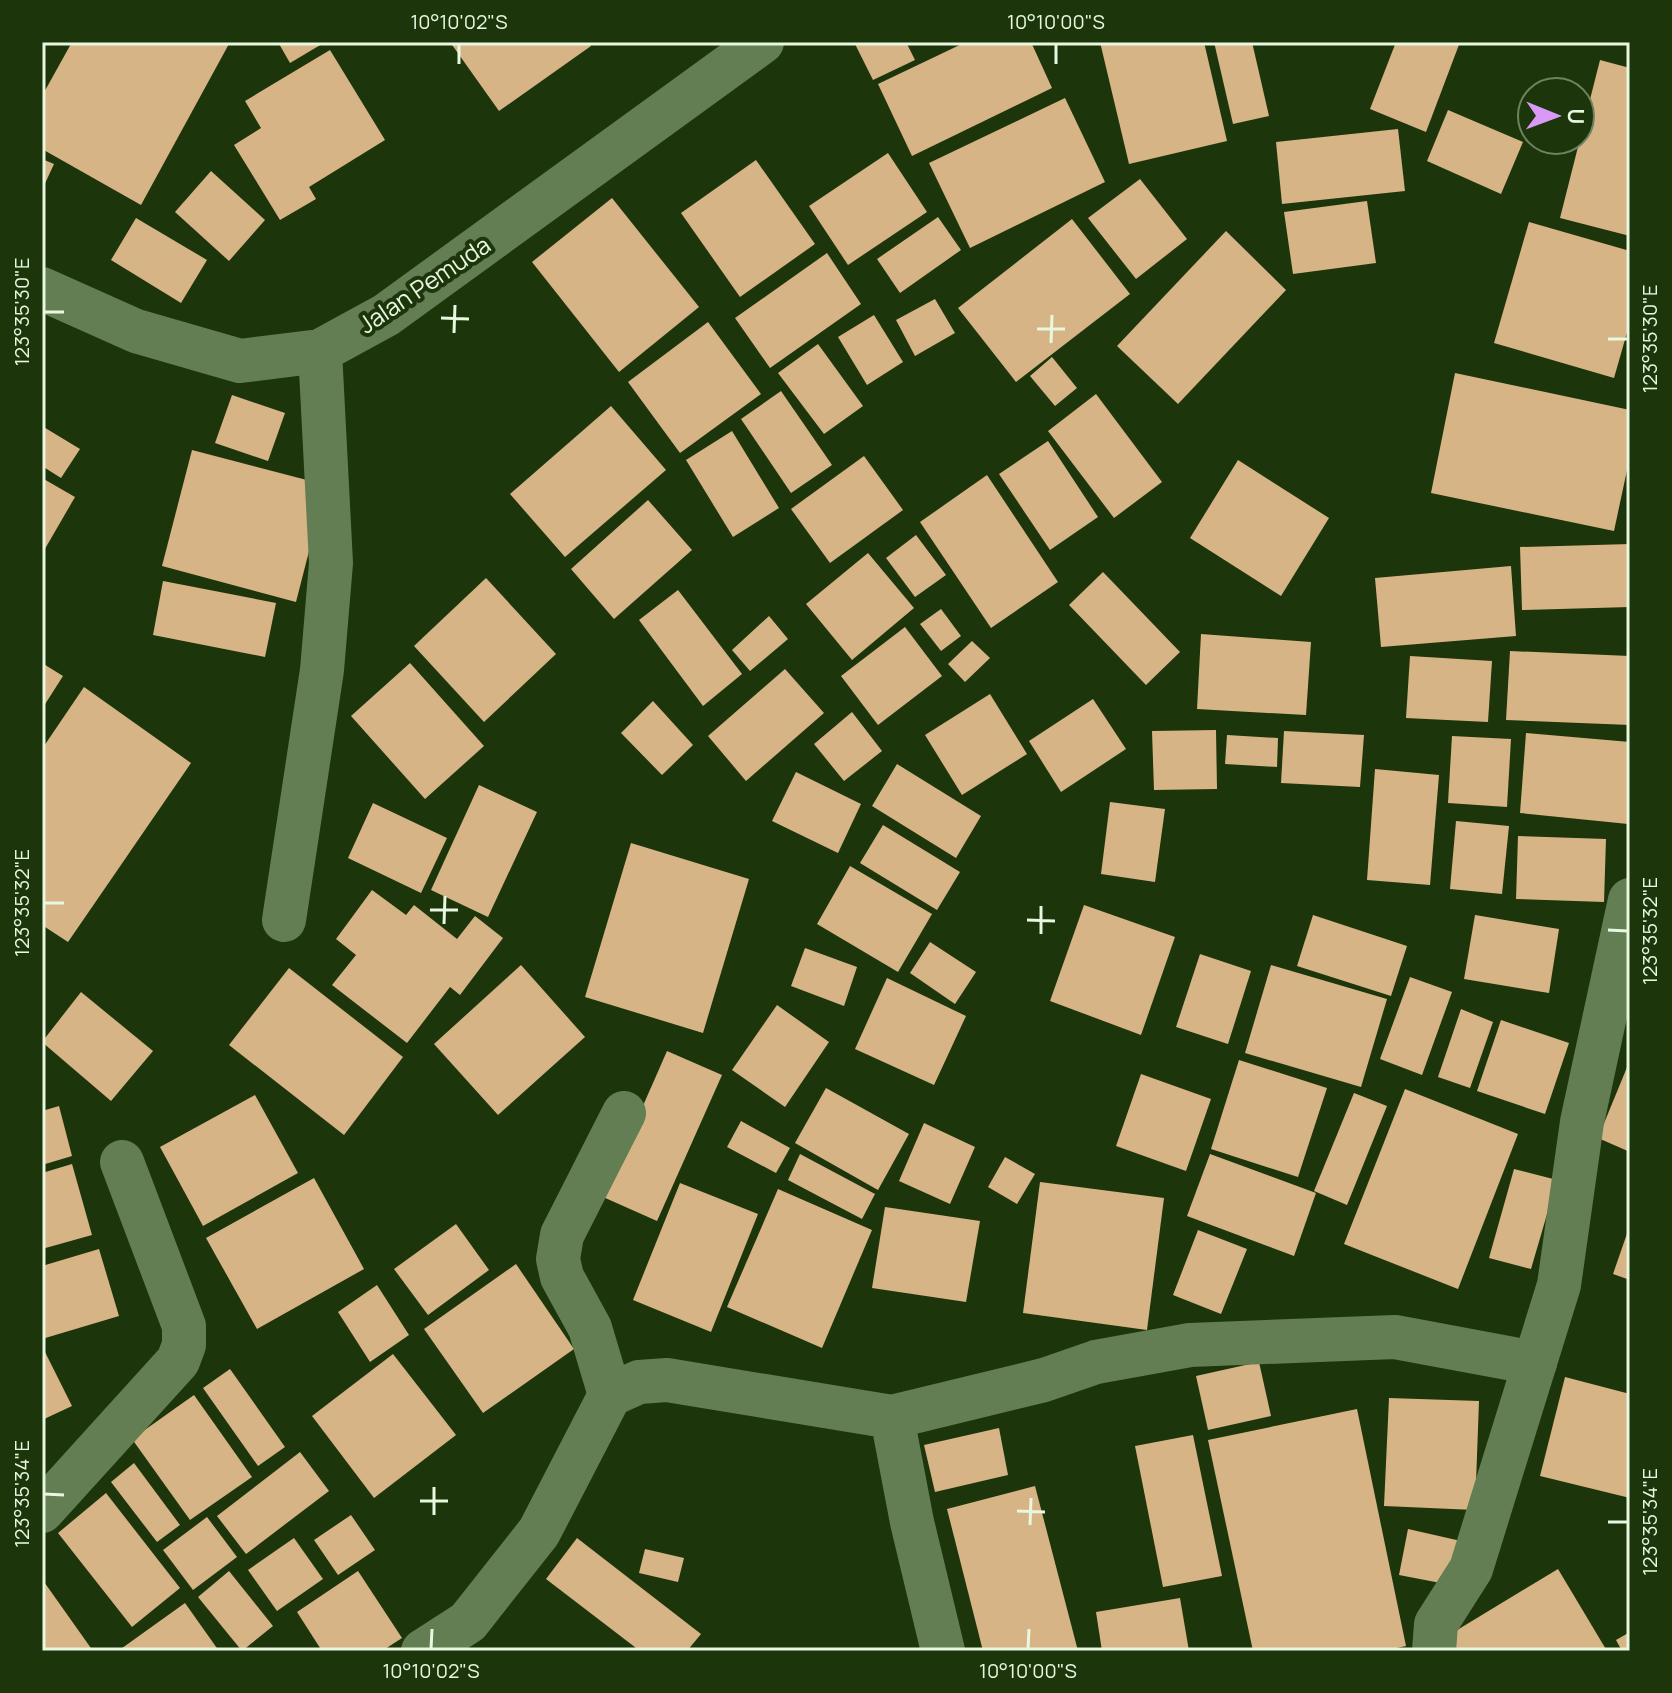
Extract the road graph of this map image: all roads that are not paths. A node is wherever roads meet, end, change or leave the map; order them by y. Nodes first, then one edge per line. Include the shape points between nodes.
1 (762, 42) edge
2 (42, 289) edge
3 (320, 351) junction
4 (1630, 900) edge
5 (284, 920) dead end
6 (624, 1113) dead end
7 (122, 1162) dead end
8 (1535, 1363) junction
9 (610, 1395) junction
10 (892, 1417) junction
11 (42, 1511) edge
12 (423, 1651) edge
13 (943, 1651) edge
14 (1434, 1651) edge

1 - 3 street, Jalan Pemuda via 386,315
2 - 3 street, Jalan Pemuda via 136,331 240,361
3 - 5 street via 331,563 322,670
4 - 8 street via 1582,1122 1559,1285
6 - 9 street via 562,1235 558,1259 590,1328
7 - 11 street via 184,1326 184,1345 178,1361
8 - 10 street via 1395,1337 1190,1345 1096,1362
8 - 14 street via 1471,1569 1436,1624
9 - 10 street via 639,1382 667,1380
9 - 12 street via 539,1532 468,1622
10 - 13 street

